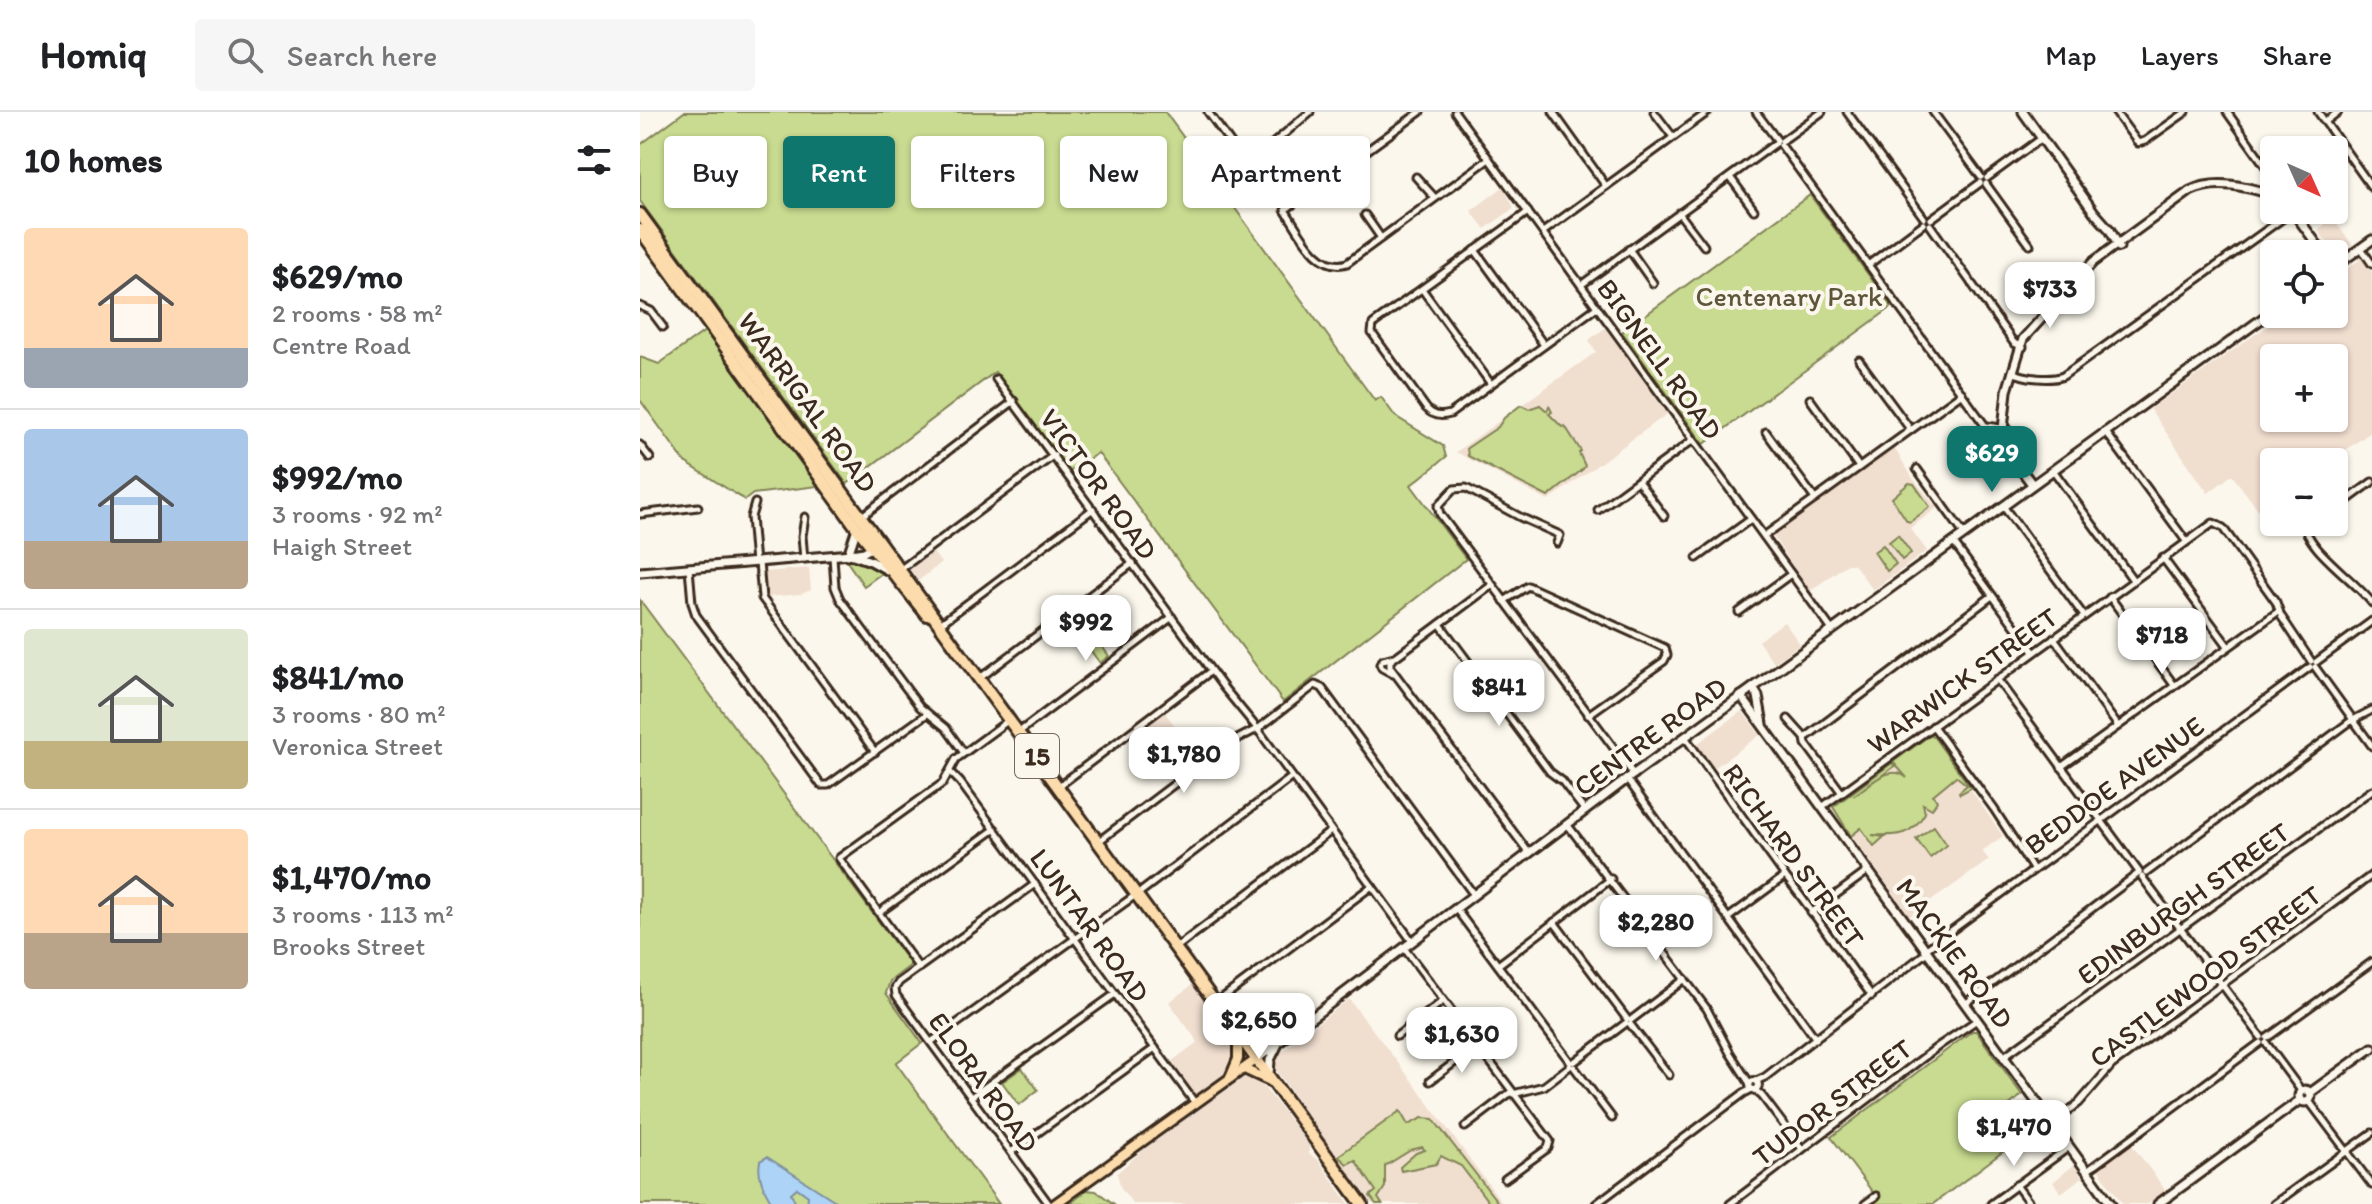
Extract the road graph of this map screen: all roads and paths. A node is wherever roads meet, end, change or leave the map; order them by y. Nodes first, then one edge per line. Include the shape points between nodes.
1 (1208, 112) edge
2 (1310, 112) edge
3 (1420, 112) edge
4 (1455, 112) edge
5 (1553, 112) edge
6 (1654, 112) edge
7 (1708, 112) edge
8 (1756, 112) edge
9 (1822, 112) edge
10 (1847, 112) edge
11 (1933, 112) edge
12 (2023, 112) edge
13 (2115, 112) edge
14 (2186, 112) edge
15 (2227, 112) edge
16 (2318, 112) edge
17 (2338, 112) edge
18 (2325, 122) junction
19 (1673, 137) junction
20 (2042, 138) junction
21 (1779, 142) junction
22 (2260, 158) edge
23 (1489, 159) junction
24 (1416, 177) dead end
25 (1730, 177) junction
26 (1983, 181) junction
27 (1606, 186) junction
28 (2372, 188) edge
29 (2260, 194) edge
30 (1435, 198) junction
31 (1754, 210) dead end
32 (1528, 212) junction
33 (1679, 213) junction
34 (640, 214) edge
35 (1365, 215) dead end
36 (1927, 222) junction
37 (2273, 224) edge
38 (640, 230) edge
39 (1543, 232) junction
40 (1381, 238) junction
41 (2372, 240) edge
42 (2030, 245) dead end
43 (2117, 245) junction
44 (1704, 246) dead end
45 (2361, 248) junction
46 (1629, 249) junction
47 (1475, 250) junction
48 (2348, 257) edge
49 (2372, 264) edge
50 (1868, 265) junction
51 (1653, 283) dead end
52 (1581, 285) junction
53 (1422, 289) junction
54 (1597, 307) junction
55 (642, 309) edge
56 (2260, 320) edge
57 (663, 327) dead end
58 (1544, 345) junction
59 (2021, 346) junction
60 (1859, 360) dead end
61 (2014, 372) junction
62 (996, 379) dead end
63 (1491, 384) junction
64 (1962, 393) junction
65 (1810, 399) dead end
66 (1014, 401) junction
67 (1910, 429) junction
68 (2005, 431) junction
69 (2105, 431) junction
70 (1766, 432) dead end
71 (1693, 440) junction
72 (640, 445) edge
73 (1054, 455) junction
74 (650, 458) dead end
75 (1859, 467) junction
76 (1917, 469) dead end
77 (2053, 470) junction
78 (1638, 481) junction
79 (2372, 482) edge
80 (2032, 484) junction
81 (1815, 499) junction
82 (2348, 500) edge
83 (755, 503) dead end
84 (2003, 506) junction
85 (698, 507) dead end
86 (1093, 509) junction
87 (1598, 510) dead end
88 (640, 514) edge
89 (862, 516) junction
90 (1664, 516) dead end
91 (805, 517) dead end
92 (1751, 519) junction
93 (857, 528) junction
94 (1964, 534) junction
95 (1764, 536) junction
96 (2310, 536) edge
97 (2186, 541) junction
98 (1953, 542) junction
99 (1557, 543) dead end
100 (876, 544) junction
101 (849, 554) junction
102 (833, 556) junction
103 (1697, 558) dead end
104 (2163, 558) junction
105 (804, 559) junction
106 (757, 562) junction
107 (1133, 563) junction
108 (689, 568) junction
109 (896, 571) junction
110 (640, 572) edge
111 (1791, 574) junction
112 (2133, 580) junction
113 (1492, 585) junction
114 (1992, 596) junction
115 (2110, 597) junction
116 (1504, 601) junction
117 (2372, 603) edge
118 (2279, 611) junction
119 (1739, 612) dead end
120 (2084, 616) junction
121 (1172, 617) junction
122 (2372, 621) edge
123 (938, 622) junction
124 (1440, 624) junction
125 (1832, 630) junction
126 (2054, 638) junction
127 (2228, 646) junction
128 (2034, 652) junction
129 (1395, 657) junction
130 (2313, 664) junction
131 (1211, 671) junction
132 (1395, 674) junction
133 (980, 678) junction
134 (1997, 679) junction
135 (2174, 685) junction
136 (1753, 688) junction
137 (1741, 696) junction
138 (2372, 710) edge
139 (927, 714) junction
140 (1588, 715) junction
141 (1010, 719) junction
142 (1788, 719) dead end
143 (2353, 719) junction
144 (1933, 726) junction
145 (2118, 726) junction
146 (1764, 728) junction
147 (1257, 729) junction
148 (1019, 732) junction
149 (1685, 737) junction
150 (1805, 738) junction
151 (2372, 746) edge
152 (875, 752) junction
153 (964, 753) junction
154 (2061, 767) junction
155 (950, 772) junction
156 (1292, 777) junction
157 (1630, 777) junction
158 (1059, 786) junction
159 (2372, 790) edge
160 (1841, 794) junction
161 (1822, 808) junction
162 (1585, 811) junction
163 (2101, 819) junction
164 (1569, 823) junction
165 (995, 829) junction
166 (1331, 831) junction
167 (1099, 841) junction
168 (1529, 853) junction
169 (2033, 869) junction
170 (1868, 871) junction
171 (2142, 873) junction
172 (2372, 875) edge
173 (1785, 876) junction
174 (1611, 879) junction
175 (1035, 884) junction
176 (1372, 886) junction
177 (1138, 894) junction
178 (1474, 895) junction
179 (1456, 909) junction
180 (880, 912) junction
181 (1811, 913) junction
182 (1728, 918) junction
183 (1554, 922) junction
184 (2182, 929) junction
185 (1075, 939) junction
186 (1413, 942) junction
187 (1177, 947) junction
188 (1404, 948) junction
189 (1926, 951) junction
190 (2372, 962) edge
191 (1498, 965) junction
192 (920, 967) junction
193 (1685, 979) junction
194 (2222, 984) junction
195 (1115, 994) junction
196 (1872, 996) junction
197 (1443, 1001) junction
198 (1217, 1002) junction
199 (1965, 1004) junction
200 (1976, 1019) junction
201 (1629, 1021) junction
202 (1240, 1035) junction
203 (1397, 1036) dead end
204 (1816, 1039) junction
205 (2264, 1040) junction
206 (931, 1042) junction
207 (1279, 1042) junction
208 (1476, 1046) junction
209 (1155, 1048) junction
210 (2372, 1048) edge
211 (2004, 1058) junction
212 (1257, 1059) junction
213 (1572, 1064) junction
214 (1244, 1069) junction
215 (1669, 1075) dead end
216 (1229, 1079) junction
217 (1272, 1079) junction
218 (1430, 1081) dead end
219 (1754, 1085) junction
220 (1512, 1093) junction
221 (2305, 1096) junction
222 (971, 1097) junction
223 (1195, 1103) junction
224 (1612, 1118) dead end
225 (2051, 1122) junction
226 (1465, 1127) dead end
227 (2372, 1133) edge
228 (2068, 1145) junction
229 (1802, 1149) junction
230 (1011, 1152) junction
231 (2346, 1152) junction
232 (2086, 1170) junction
233 (1505, 1179) dead end
234 (2016, 1185) junction
235 (2372, 1185) edge
236 (1876, 1196) dead end
237 (1049, 1204) edge
238 (1055, 1204) edge
239 (1362, 1204) edge
240 (1596, 1204) edge
241 (1730, 1204) edge
242 (1865, 1204) edge
243 (1991, 1204) edge
244 (2030, 1204) edge
245 (2111, 1204) edge
246 (2158, 1204) edge
247 (2274, 1204) edge

1 - 2 street via 1247,162
3 - 40 street via 1285,210 1330,265 1347,263
4 - 23 street, BIGNELL ROAD
5 - 27 street
6 - 19 street
7 - 19 street
8 - 21 street
9 - 21 street
10 - 36 street
11 - 26 street
12 - 20 main road
13 - 14 street via 2138,143
15 - 22 street
16 - 18 street
17 - 18 street
18 - 28 street
19 - 27 street
20 - 26 street
20 - 43 main road
21 - 25 street
21 - 50 street
23 - 30 street
23 - 32 street, BIGNELL ROAD
24 - 30 street
25 - 31 street
25 - 33 street
26 - 36 street
26 - 42 street
27 - 39 street
29 - 43 main road via 2221,184 2200,186
30 - 40 street
32 - 39 street, BIGNELL ROAD
32 - 47 street
33 - 44 street
33 - 46 street
34 - 89 highway, WARRIGAL ROAD / 15
35 - 40 street
36 - 50 street
36 - 59 street
37 - 61 street via 2063,376
38 - 93 highway, WARRIGAL ROAD / 15
39 - 52 street, BIGNELL ROAD
41 - 45 main road
43 - 59 main road via 2087,267
45 - 48 main road
45 - 49 street
46 - 51 street
46 - 52 street
47 - 53 street
47 - 58 street
50 - 64 street
52 - 54 street, BIGNELL ROAD
53 - 63 street
53 - 63 street via 1370,328 1426,408 1437,416 1450,414
54 - 58 street
54 - 71 street, BIGNELL ROAD
55 - 57 street via 652,312
56 - 69 main road, CENTRE ROAD
58 - 63 street
59 - 61 main road
60 - 67 street
61 - 68 main road
62 - 66 street, VICTOR ROAD
64 - 67 street
64 - 68 street via 1992,434
65 - 75 street
66 - 73 street, VICTOR ROAD
66 - 89 street
67 - 75 street
68 - 80 main road via 2008,452
69 - 77 main road, CENTRE ROAD
69 - 97 street
70 - 81 street
71 - 78 street
71 - 92 street, BIGNELL ROAD
72 - 74 street
73 - 86 street, VICTOR ROAD
73 - 109 street
75 - 81 street
76 - 94 street
77 - 80 main road, CENTRE ROAD
77 - 112 street
78 - 87 street
78 - 90 street
79 - 82 street
80 - 84 main road, CENTRE ROAD
81 - 95 street
83 - 106 street via 751,517
84 - 94 main road, CENTRE ROAD
84 - 120 street
85 - 88 street
86 - 107 street, VICTOR ROAD
86 - 123 street
89 - 100 highway, WARRIGAL ROAD / 15
91 - 105 street
92 - 95 street, BIGNELL ROAD
92 - 103 street
93 - 100 highway, WARRIGAL ROAD / 15
93 - 101 main road
94 - 98 main road, CENTRE ROAD
95 - 111 street, BIGNELL ROAD
96 - 117 street via 2319,552
97 - 104 street, WARWICK STREET
97 - 118 street, WARWICK STREET via 2213,523 2220,525
98 - 114 street
98 - 125 main road, CENTRE ROAD
99 - 113 street via 1561,532 1466,488 1454,489 1438,508 1440,514
100 - 101 main road
100 - 109 highway, WARRIGAL ROAD / 15
101 - 102 main road
101 - 109 main road
102 - 105 main road
102 - 139 street via 838,595
104 - 112 street, WARWICK STREET
104 - 127 street
105 - 106 main road
106 - 108 main road
106 - 152 street via 762,598
107 - 121 street, VICTOR ROAD
107 - 133 street
108 - 110 main road
108 - 152 street via 696,615 819,784 828,785
109 - 123 highway, WARRIGAL ROAD / 15 via 927,615
111 - 119 street
111 - 125 street, BIGNELL ROAD
112 - 115 street, WARWICK STREET
113 - 116 street
113 - 124 street
114 - 128 street
114 - 150 street
115 - 120 street, WARWICK STREET
115 - 135 street
116 - 140 street
116 - 140 street via 1528,586 1665,648 1664,661
118 - 127 street
118 - 130 street
120 - 126 street, WARWICK STREET
121 - 131 street, VICTOR ROAD
121 - 148 street
122 - 130 street, BEDDOE AVENUE
123 - 133 highway, WARRIGAL ROAD / 15
124 - 129 street
124 - 162 street
125 - 136 main road, CENTRE ROAD
126 - 128 street, WARWICK STREET
126 - 145 street
127 - 135 street
128 - 134 street, WARWICK STREET
129 - 132 street via 1390,661
129 - 132 street via 1380,664
130 - 143 street
130 - 163 street, BEDDOE AVENUE
131 - 147 street, VICTOR ROAD
131 - 158 street
132 - 168 street
133 - 141 highway, WARRIGAL ROAD / 15
134 - 144 street, WARWICK STREET
134 - 154 street
135 - 145 street
136 - 137 main road, CENTRE ROAD
136 - 146 main road, MACKIE ROAD
137 - 146 main road, MACKIE ROAD
137 - 149 main road, CENTRE ROAD
138 - 143 street
139 - 152 street
139 - 153 street via 946,728
140 - 157 street
141 - 148 highway, WARRIGAL ROAD / 15
141 - 153 street
142 - 150 street
143 - 151 street
143 - 171 street
144 - 160 street, WARWICK STREET
144 - 169 street
145 - 154 street
146 - 161 main road, MACKIE ROAD
147 - 156 street, VICTOR ROAD
147 - 167 street via 1226,745
147 - 178 street via 1315,685 1322,688
148 - 158 highway, WARRIGAL ROAD / 15
149 - 157 main road, CENTRE ROAD
149 - 173 street, RICHARD STREET
150 - 160 street
153 - 155 street
154 - 163 street
155 - 165 street, LUNTAR ROAD
155 - 180 street via 943,783 841,857
156 - 166 street, VICTOR ROAD
156 - 177 street
157 - 162 main road, CENTRE ROAD
157 - 182 street
158 - 167 highway, WARRIGAL ROAD / 15
159 - 184 street, EDINBURGH STREET
160 - 161 street, WARWICK STREET
161 - 170 main road, MACKIE ROAD
162 - 164 main road, CENTRE ROAD
163 - 169 street, BEDDOE AVENUE
163 - 171 street
164 - 168 main road, CENTRE ROAD
164 - 174 street
165 - 175 street, LUNTAR ROAD
165 - 180 street
166 - 176 street, VICTOR ROAD
166 - 187 street
167 - 177 highway, WARRIGAL ROAD / 15
168 - 178 main road, CENTRE ROAD
169 - 189 street, BEDDOE AVENUE
170 - 181 street
170 - 189 main road, MACKIE ROAD
171 - 184 street
171 - 199 street
172 - 194 street, CASTLEWOOD STREET
173 - 181 street, RICHARD STREET
173 - 182 street
174 - 183 street
174 - 193 street
175 - 185 street, LUNTAR ROAD
175 - 192 street
176 - 186 street, VICTOR ROAD
176 - 198 street
177 - 185 street
177 - 187 highway, WARRIGAL ROAD / 15
178 - 179 main road, CENTRE ROAD
179 - 186 main road, CENTRE ROAD
179 - 191 street
180 - 192 street
181 - 196 street, RICHARD STREET
182 - 204 street
183 - 191 street
183 - 201 street
184 - 194 street
184 - 211 street, EDINBURGH STREET
185 - 195 street, LUNTAR ROAD
185 - 206 street
186 - 188 main road, CENTRE ROAD
187 - 198 highway, WARRIGAL ROAD / 15
188 - 197 street
188 - 207 main road, CENTRE ROAD
189 - 196 street, BEDDOE AVENUE
189 - 199 main road, MACKIE ROAD
190 - 205 street
191 - 213 street
192 - 206 street, ELORA ROAD via 899,982 896,995
193 - 201 street
193 - 219 street
194 - 205 street
194 - 225 street, CASTLEWOOD STREET via 2112,1065 2079,1103
195 - 209 street, LUNTAR ROAD
195 - 222 street
196 - 204 street, BEDDOE AVENUE
197 - 203 street
197 - 208 street
198 - 202 highway, WARRIGAL ROAD / 15
199 - 200 main road, MACKIE ROAD
200 - 211 main road, MACKIE ROAD
200 - 229 street, TUDOR STREET
201 - 213 street
201 - 215 street
202 - 207 main road via 1259,1046
202 - 212 highway, WARRIGAL ROAD / 15
202 - 216 main road
204 - 219 street, BEDDOE AVENUE
205 - 221 street
205 - 232 street
206 - 222 street, ELORA ROAD
207 - 212 main road, CENTRE ROAD
207 - 217 main road via 1270,1060
208 - 218 street
208 - 220 street
209 - 223 street, LUNTAR ROAD
209 - 230 street
210 - 221 main road
211 - 225 main road, MACKIE ROAD
212 - 214 main road, CENTRE ROAD
212 - 217 highway, WARRIGAL ROAD / 15
213 - 220 street via 1544,1086
213 - 224 street
214 - 216 main road, CENTRE ROAD
214 - 217 main road
216 - 223 main road, CENTRE ROAD
217 - 239 highway, WARRIGAL ROAD / 15
219 - 229 street
219 - 240 street
220 - 226 street
220 - 233 street via 1550,1145
221 - 231 street
221 - 246 main road
222 - 230 street, ELORA ROAD
223 - 238 main road, CENTRE ROAD
225 - 228 main road, MACKIE ROAD
227 - 231 street
228 - 232 main road, MACKIE ROAD
228 - 234 street
229 - 241 street, TUDOR STREET
230 - 237 street, ELORA ROAD
231 - 235 street
231 - 247 street
232 - 245 main road, MACKIE ROAD
234 - 243 street
234 - 244 street
236 - 242 street

